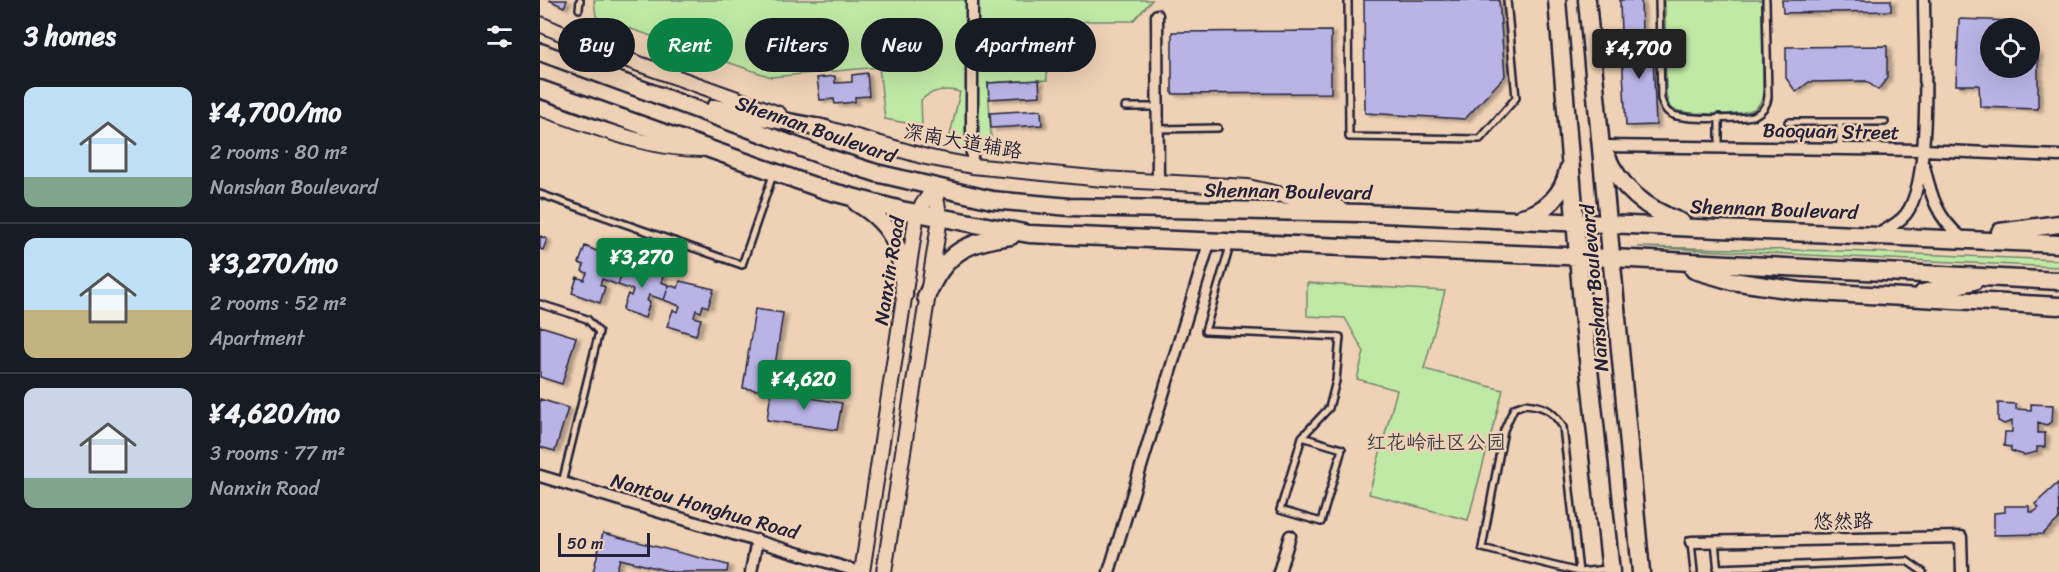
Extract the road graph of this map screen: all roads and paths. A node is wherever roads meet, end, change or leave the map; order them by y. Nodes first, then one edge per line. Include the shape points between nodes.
1 (580, 0) edge
2 (972, 0) edge
3 (1348, 0) edge
4 (1507, 0) edge
5 (1557, 0) edge
6 (1587, 0) edge
7 (1659, 0) edge
8 (1766, 0) edge
9 (1924, 0) edge
10 (579, 9) dead end
11 (1157, 15) dead end
12 (540, 24) edge
13 (540, 52) edge
14 (540, 90) edge
15 (666, 99) junction
16 (1125, 107) dead end
17 (1158, 107) junction
18 (540, 108) edge
19 (1719, 117) junction
20 (1788, 122) dead end
21 (1840, 122) junction
22 (1886, 122) dead end
23 (1218, 128) dead end
24 (826, 129) junction
25 (1158, 129) junction
26 (1602, 146) junction
27 (1719, 147) junction
28 (707, 149) junction
29 (1840, 149) junction
30 (1571, 155) junction
31 (1923, 156) junction
32 (2059, 156) edge
33 (972, 166) junction
34 (774, 172) junction
35 (1158, 182) junction
36 (934, 188) junction
37 (825, 190) junction
38 (540, 194) edge
39 (918, 213) junction
40 (1361, 213) junction
41 (940, 218) junction
42 (1510, 220) junction
43 (1575, 222) junction
44 (1609, 223) junction
45 (2059, 224) edge
46 (1705, 227) junction
47 (1029, 234) junction
48 (1876, 235) junction
49 (1962, 238) junction
50 (1209, 240) junction
51 (1231, 241) junction
52 (2059, 244) edge
53 (1578, 257) junction
54 (1611, 258) junction
55 (1671, 262) junction
56 (1993, 276) junction
57 (2059, 281) edge
58 (904, 295) junction
59 (926, 297) junction
60 (1905, 298) junction
61 (540, 304) edge
62 (2059, 306) edge
63 (1302, 437) junction
64 (540, 476) edge
65 (562, 483) junction
66 (1290, 536) dead end
67 (757, 540) junction
68 (1715, 541) junction
69 (1691, 542) joint
70 (1610, 570) edge
71 (1717, 570) edge
72 (751, 572) edge
73 (861, 572) edge
74 (884, 572) edge
75 (1109, 572) edge
76 (1279, 572) edge
77 (1579, 572) edge
78 (1641, 572) edge
79 (1694, 572) edge
80 (1923, 572) edge
81 (1962, 572) edge

1 - 10 lane
2 - 33 street
3 - 4 lane via 1349,136 1479,139 1516,98
5 - 30 main road, Nanshan Boulevard
6 - 26 main road, Nanshan Boulevard
7 - 19 lane via 1663,106 1679,117
8 - 19 lane via 1767,104 1751,117
9 - 31 street
11 - 17 street
12 - 24 main road, 深南大道辅路 via 611,54
13 - 15 main road, Shennan Boulevard
14 - 28 main road
15 - 24 main road
15 - 36 main road, Shennan Boulevard via 826,157
16 - 17 lane
17 - 25 street
18 - 28 main road via 652,145
19 - 27 lane
20 - 21 lane
21 - 22 lane
21 - 29 lane
23 - 25 lane
24 - 33 main road, 深南大道辅路
25 - 35 street
26 - 27 street, Baoquan Street
26 - 44 main road, Nanshan Boulevard
26 - 46 main road via 1619,179 1647,205 1663,215
27 - 29 street, Baoquan Street
28 - 34 main road
29 - 31 street, Baoquan Street
30 - 42 main road via 1568,176 1553,200 1542,210
30 - 43 main road, Nanshan Boulevard
31 - 32 street, Baoquan Street
31 - 48 street via 1917,189 1905,215
31 - 49 street via 1936,209
33 - 35 main road, 深南大道辅路
34 - 37 main road
34 - 38 lane via 742,266
35 - 40 main road, 深南大道辅路 via 1248,187
36 - 39 main road, Nanxin Road
36 - 40 main road, Shennan Boulevard via 992,200 1070,207
36 - 41 main road, Nanxin Road
37 - 39 main road
37 - 58 main road via 856,202 884,222 900,256
39 - 41 main road
39 - 58 main road, Nanxin Road
40 - 42 main road, Shennan Boulevard
41 - 47 main road
41 - 59 main road, Nanxin Road
42 - 43 main road, Shennan Boulevard
43 - 44 main road, Shennan Boulevard
43 - 53 main road, Nanshan Boulevard
44 - 46 main road, Shennan Boulevard
44 - 54 main road, Nanshan Boulevard
45 - 49 main road
46 - 48 main road, Shennan Boulevard
47 - 50 main road
47 - 59 main road via 977,242 956,253 941,266
48 - 49 main road, Shennan Boulevard
49 - 52 main road, Shennan Boulevard
50 - 51 main road
50 - 75 street
51 - 53 main road
51 - 63 lane via 1205,331 1340,337 1329,408
53 - 54 main road
53 - 70 main road, Nanshan Boulevard
54 - 55 main road
54 - 78 main road, Nanshan Boulevard
55 - 56 main road
55 - 60 main road via 1757,286
56 - 57 main road
56 - 60 main road
58 - 73 main road, Nanxin Road
59 - 74 main road, Nanxin Road
60 - 62 main road
61 - 65 lane via 587,319 599,332
63 - 63 lane via 1280,510 1321,522 1342,449
64 - 65 street, Nantou Honghua Road
65 - 67 street, Nantou Honghua Road
66 - 76 street
67 - 72 street
67 - 73 street, Nantou Honghua Road
68 - 69 street, 悠然路
68 - 71 lane
68 - 81 street, 悠然路 via 1961,537
69 - 79 lane
70 - 77 lane
71 - 80 lane via 1907,561
77 - 77 lane via 1563,427 1553,411 1525,404 1514,408 1504,430 1482,548

